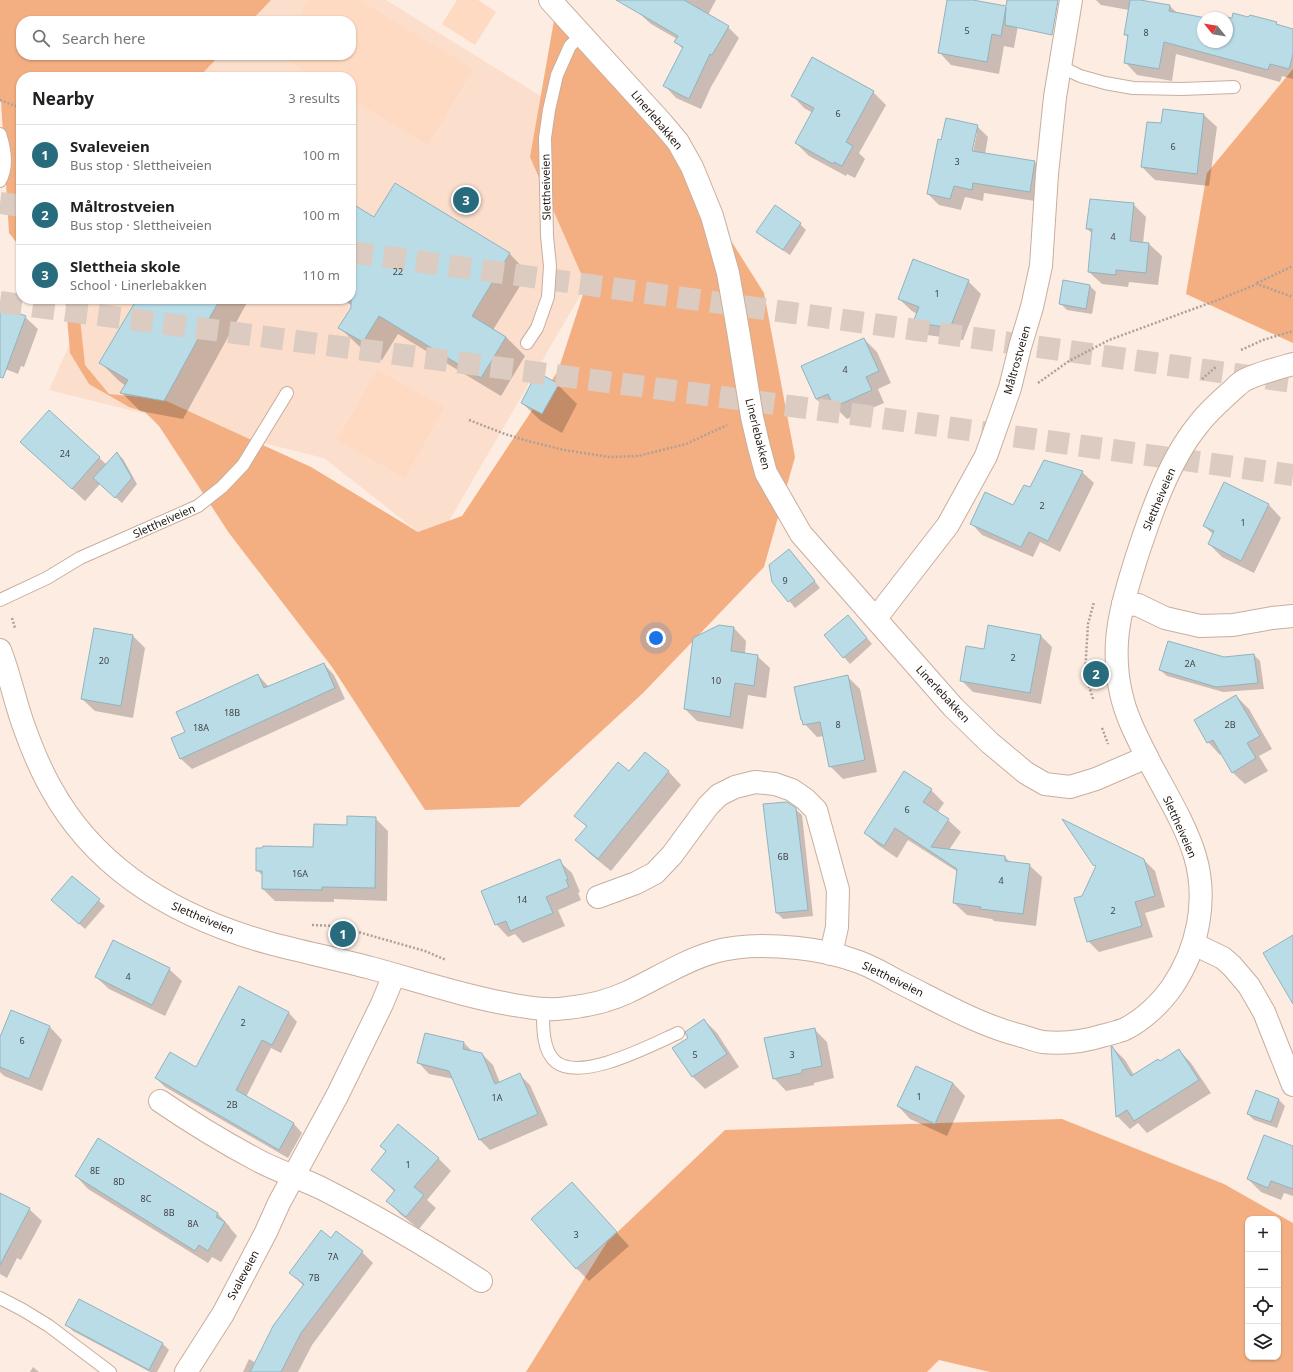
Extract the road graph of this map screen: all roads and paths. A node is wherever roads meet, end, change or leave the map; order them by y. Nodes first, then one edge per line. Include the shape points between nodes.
1 (550, 0) edge
2 (1071, 0) edge
3 (581, 35) junction
4 (1060, 66) junction
5 (1234, 87) dead end
6 (0, 100) edge
7 (16, 106) edge
8 (0, 134) edge
9 (0, 181) edge
10 (1293, 266) edge
11 (1257, 284) junction
12 (1293, 297) edge
13 (527, 343) dead end
14 (1293, 364) edge
15 (287, 393) dead end
16 (1004, 403) junction
17 (752, 417) junction
18 (469, 420) dead end
19 (3, 599) edge
20 (1123, 604) junction
21 (1293, 616) edge
22 (876, 618) junction
23 (18, 635) dead end
24 (0, 650) edge
25 (1147, 757) junction
26 (598, 897) dead end
27 (309, 924) dead end
28 (1194, 944) junction
29 (830, 954) junction
30 (446, 960) dead end
31 (394, 975) junction
32 (543, 1009) junction
33 (678, 1033) dead end
34 (1293, 1085) edge
35 (160, 1101) dead end
36 (294, 1176) junction
37 (481, 1281) dead end
38 (0, 1298) edge
39 (110, 1372) edge
40 (186, 1372) edge

1 - 3 street, Linerlebakken
2 - 4 street, Måltrostveien
3 - 13 lane, Slettheiveien via 570,46 557,75 549,110 545,138 550,266 548,297 537,328
3 - 17 street, Linerlebakken via 678,142 692,167 712,216 728,273
4 - 5 lane via 1080,76 1133,88
4 - 16 street, Måltrostveien via 1047,174 1041,266 1032,307
6 - 7 path
8 - 9 lane via 5,157
10 - 11 path
11 - 12 path
11 - 16 path via 1109,340 1069,361
14 - 20 street, Slettheiveien via 1244,380 1196,426 1164,484
15 - 19 lane, Slettheiveien via 243,465 222,487 198,506 80,558 47,578
16 - 22 street, Måltrostveien via 986,456 948,525
17 - 18 path via 736,421 686,444 638,456 609,457 528,441
17 - 22 street, Linerlebakken via 766,472 801,534
19 - 23 path
20 - 21 street via 1138,606 1165,618 1200,626 1233,625
20 - 25 street, Slettheiveien via 1117,640 1117,667 1130,724
22 - 25 street, Linerlebakken via 953,707 990,743 1026,773 1045,784 1070,787
24 - 31 street, Slettheiveien via 22,722 51,789 84,837 123,873 161,899 225,929
25 - 28 street, Slettheiveien via 1185,831 1196,859 1201,910
26 - 29 street via 655,873 719,795 735,787 755,782 775,784 792,790 816,810 838,890 837,927
27 - 30 path via 338,926 425,951
28 - 29 street, Slettheiveien via 1169,992 1150,1011 1124,1029 1096,1038 1070,1042 1043,1042 977,1021 859,962
28 - 34 street via 1223,958 1249,986 1264,1012
29 - 32 street, Slettheiveien via 803,948 774,946 716,951 601,1002 566,1009
31 - 32 street, Slettheiveien via 467,996
31 - 36 street, Svaleveien via 377,1016
32 - 33 lane via 543,1030 547,1049 555,1062 569,1068 586,1068 611,1062
35 - 36 street via 187,1120 261,1162
36 - 37 street via 373,1215 428,1246
36 - 40 street, Svaleveien via 223,1314
38 - 39 lane via 49,1326

